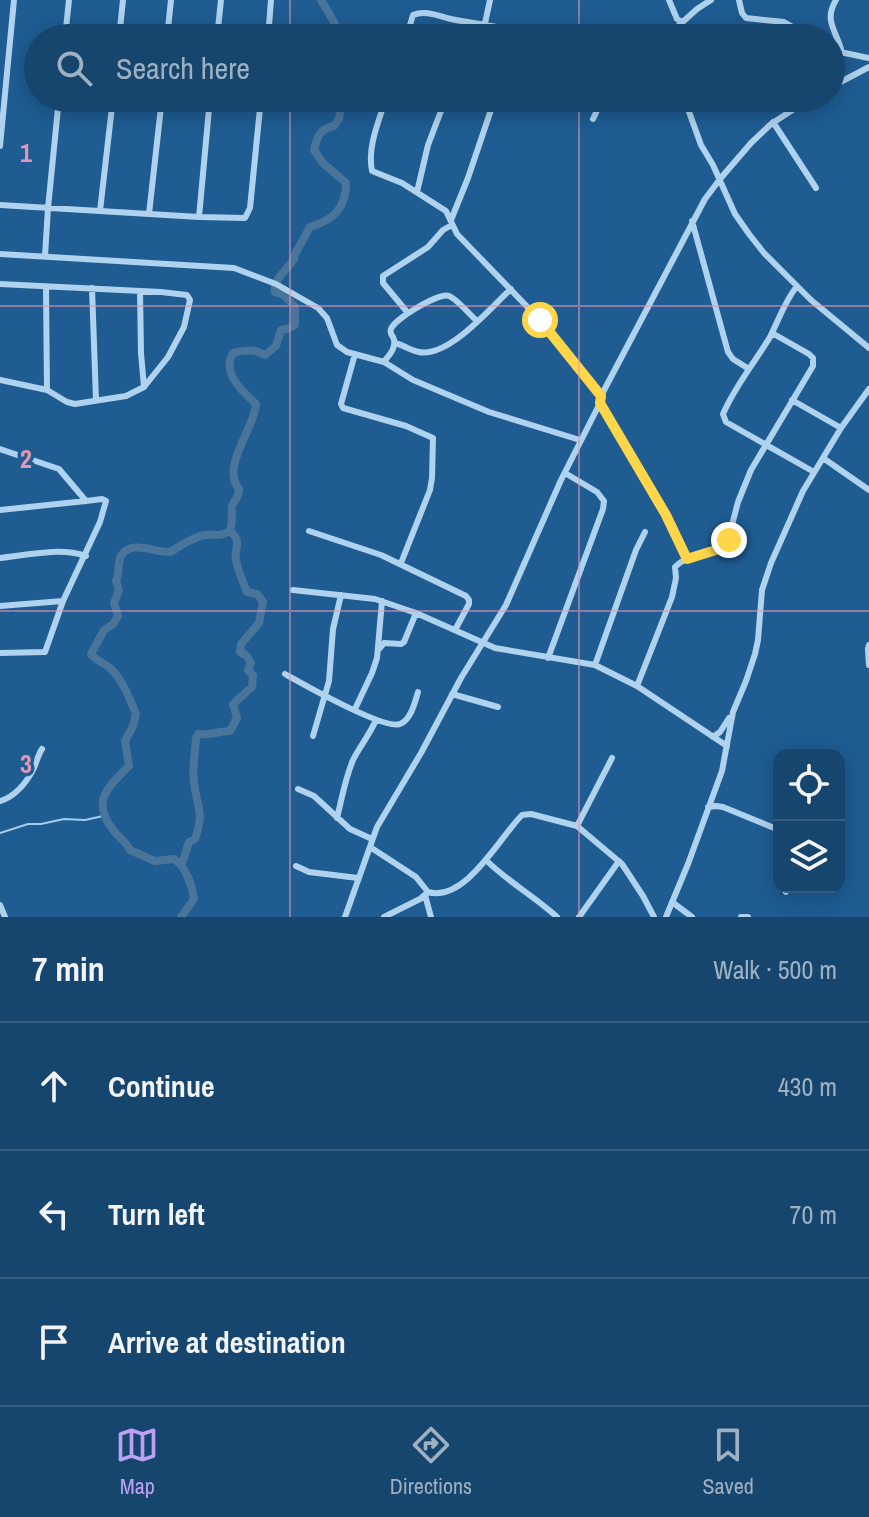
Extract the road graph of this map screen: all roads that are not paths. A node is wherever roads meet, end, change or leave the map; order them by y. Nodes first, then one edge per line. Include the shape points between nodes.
1 (14, 0) edge
2 (69, 0) edge
3 (123, 0) edge
4 (171, 0) edge
5 (221, 0) edge
6 (271, 0) edge
7 (490, 0) edge
8 (669, 0) edge
9 (711, 0) edge
10 (739, 0) edge
11 (836, 0) edge
12 (468, 22) joint
13 (682, 22) joint
14 (485, 23) junction
15 (66, 24) edge
16 (120, 24) edge
17 (168, 24) edge
18 (218, 24) edge
19 (269, 24) edge
20 (410, 24) edge
21 (490, 24) edge
22 (788, 24) edge
23 (832, 24) edge
24 (845, 53) edge
25 (869, 58) edge
26 (869, 67) edge
27 (845, 80) edge
28 (58, 112) edge
29 (111, 112) edge
30 (160, 112) edge
31 (209, 112) edge
32 (260, 112) edge
33 (382, 112) edge
34 (441, 112) edge
35 (490, 112) edge
36 (596, 112) edge
37 (689, 112) edge
38 (789, 112) edge
39 (593, 119) dead end
40 (773, 122) junction
41 (0, 146) edge
42 (720, 179) junction
43 (816, 188) dead end
44 (417, 192) junction
45 (0, 205) edge
46 (48, 208) junction
47 (100, 211) junction
48 (149, 214) junction
49 (199, 217) junction
50 (692, 221) junction
51 (451, 222) junction
52 (0, 254) edge
53 (45, 256) junction
54 (0, 284) edge
55 (797, 286) junction
56 (46, 287) junction
57 (92, 288) junction
58 (511, 289) junction
59 (140, 291) junction
60 (408, 313) junction
61 (477, 321) junction
62 (772, 333) junction
63 (395, 343) junction
64 (869, 348) edge
65 (355, 354) junction
66 (384, 362) junction
67 (749, 369) junction
68 (0, 380) edge
69 (144, 387) junction
70 (869, 389) edge
71 (47, 390) junction
72 (96, 400) junction
73 (600, 400) junction
74 (792, 400) junction
75 (841, 428) junction
76 (580, 440) junction
77 (766, 446) junction
78 (0, 449) edge
79 (823, 458) junction
80 (814, 472) junction
81 (565, 473) junction
82 (869, 490) edge
83 (86, 501) junction
84 (0, 510) edge
85 (309, 531) dead end
86 (645, 532) dead end
87 (86, 556) junction
88 (0, 558) edge
89 (687, 559) junction
90 (401, 563) junction
91 (293, 590) dead end
92 (341, 595) junction
93 (63, 601) junction
94 (382, 601) junction
95 (0, 606) edge
96 (416, 613) junction
97 (455, 630) junction
98 (483, 642) junction
99 (869, 645) edge
100 (378, 651) junction
101 (0, 653) edge
102 (548, 658) junction
103 (595, 665) junction
104 (869, 665) edge
105 (285, 674) dead end
106 (637, 686) junction
107 (418, 692) dead end
108 (452, 694) junction
109 (325, 695) junction
110 (498, 707) dead end
111 (355, 709) junction
112 (733, 712) junction
113 (376, 720) junction
114 (313, 736) dead end
115 (713, 737) junction
116 (727, 746) junction
117 (42, 749) dead end
118 (612, 758) dead end
119 (298, 789) dead end
120 (0, 801) edge
121 (708, 807) junction
122 (337, 818) junction
123 (577, 826) junction
124 (773, 828) edge
125 (371, 843) junction
126 (486, 860) junction
127 (619, 861) junction
128 (296, 866) dead end
129 (358, 878) junction
130 (427, 893) junction
131 (672, 902) junction
132 (0, 905) edge
133 (5, 917) edge
134 (345, 917) edge
135 (384, 917) edge
136 (431, 917) edge
137 (557, 917) edge
138 (579, 917) edge
139 (654, 917) edge
140 (666, 917) edge
141 (692, 917) edge
142 (741, 917) edge
143 (748, 917) edge

1 - 41 street
2 - 15 street
3 - 16 street
4 - 17 street
5 - 18 street
6 - 19 street
7 - 14 street
8 - 13 street
9 - 13 street
10 - 22 street via 746,18
11 - 23 street
12 - 14 street
12 - 20 street via 416,13
14 - 21 street
24 - 25 street
26 - 27 street
28 - 46 street
29 - 47 street
30 - 48 street
31 - 49 street
32 - 49 street via 247,215
33 - 44 street via 370,167
34 - 44 street
35 - 51 street
36 - 39 street
37 - 42 street
38 - 40 street
40 - 42 street
40 - 43 street
42 - 50 street
42 - 55 street via 749,234
44 - 51 street via 442,208
45 - 46 street
46 - 47 street
46 - 53 street
47 - 48 street
48 - 49 street
50 - 67 street via 728,352
50 - 73 street
51 - 58 street
51 - 60 street via 428,247 383,276
52 - 53 street
53 - 65 street via 234,268 318,308 337,345
54 - 56 street
55 - 62 street
55 - 64 street
56 - 57 street
56 - 71 street
57 - 59 street
57 - 72 street
58 - 61 street
58 - 73 street via 562,346
59 - 69 street
59 - 69 street via 190,298 184,327
60 - 61 street via 445,295
60 - 63 street via 393,326
61 - 63 street via 461,337 428,352
62 - 67 street
62 - 74 street via 813,358
63 - 66 street
65 - 66 street
65 - 90 street via 343,408 433,438 430,490
66 - 76 street via 489,412
67 - 77 street via 724,418
68 - 71 street
69 - 72 street
70 - 75 street
71 - 72 street via 71,404
73 - 76 street
73 - 89 street
74 - 75 street
74 - 77 street
75 - 79 street
76 - 81 street
77 - 80 street
77 - 89 street via 738,502 727,544
78 - 83 street via 59,469
79 - 80 street
79 - 82 street
80 - 112 street via 766,576 755,654
81 - 98 street via 511,595
81 - 102 street via 604,501
83 - 84 street
83 - 87 street via 106,503
85 - 90 street
86 - 103 street
87 - 88 street via 61,552
87 - 93 street
89 - 106 street via 675,567 672,597
90 - 97 street via 468,597
91 - 92 street
92 - 94 street
92 - 109 street
93 - 95 street
93 - 101 street via 45,652
94 - 96 street
94 - 100 street
96 - 97 street
96 - 100 street via 404,642 384,643
97 - 98 street
98 - 102 street
98 - 108 street
99 - 104 street
100 - 111 street
102 - 103 street
103 - 106 street
105 - 109 street
106 - 115 street
107 - 113 street via 405,722
108 - 110 street
108 - 125 street
109 - 111 street
109 - 114 street
111 - 113 street
112 - 115 street
112 - 116 street
113 - 122 street via 346,777
115 - 116 street
116 - 121 street
117 - 120 street via 31,774 14,795
118 - 123 street
119 - 122 street
121 - 124 street via 723,807
121 - 131 street
122 - 125 street
123 - 126 street via 524,814
123 - 127 street
125 - 129 street
125 - 130 street via 416,877
126 - 130 street via 457,886
126 - 137 street
127 - 138 street
127 - 139 street
128 - 129 street
129 - 134 street
130 - 135 street
130 - 136 street
131 - 140 street
131 - 141 street
132 - 133 street
142 - 143 street

